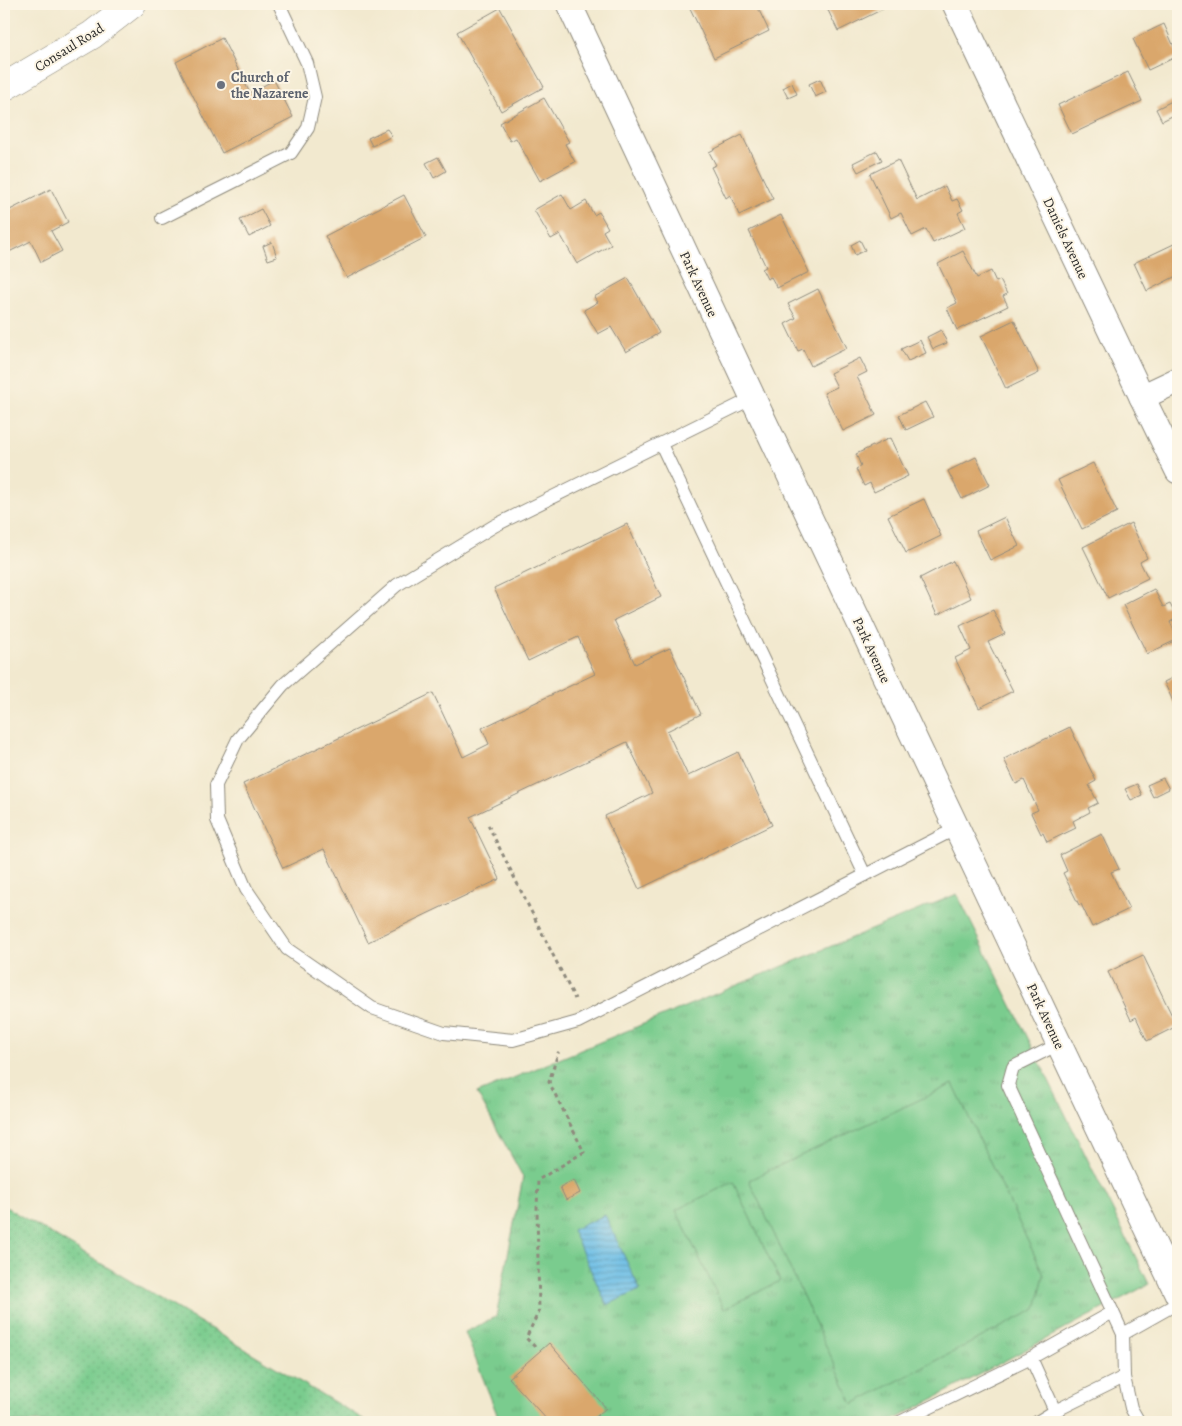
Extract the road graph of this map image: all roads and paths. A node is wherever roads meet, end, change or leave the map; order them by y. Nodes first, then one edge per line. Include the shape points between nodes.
1 (132, 4) edge
2 (279, 4) edge
3 (569, 4) edge
4 (956, 4) edge
5 (4, 87) edge
6 (162, 218) dead end
7 (1178, 380) edge
8 (1142, 397) junction
9 (753, 398) junction
10 (661, 444) junction
11 (1178, 471) edge
12 (488, 825) dead end
13 (957, 828) junction
14 (865, 875) junction
15 (585, 1018) junction
16 (1059, 1044) junction
17 (1178, 1295) edge
18 (1178, 1304) edge
19 (1113, 1312) junction
20 (1123, 1334) junction
21 (534, 1347) dead end
22 (1031, 1358) junction
23 (1124, 1377) junction
24 (1055, 1411) junction
25 (900, 1422) edge
26 (1037, 1422) edge
27 (1139, 1422) edge

1 - 5 street, Consaul Road via 92,35
2 - 6 lane via 307,63 315,97 308,128 291,153
3 - 9 street, Park Avenue
4 - 8 street, Daniels Avenue
7 - 8 street
8 - 11 street, Daniels Avenue
9 - 10 lane
9 - 13 street, Park Avenue
10 - 14 lane
10 - 15 lane via 494,526 398,585 283,685 238,739 216,785 217,820 246,889 287,949 372,1008 444,1033 513,1040
12 - 15 path
13 - 14 lane
13 - 16 street, Park Avenue
14 - 15 lane
15 - 21 path via 580,1035 558,1053 549,1082 584,1152 538,1180 539,1312 526,1338
16 - 17 street, Park Avenue
16 - 19 lane via 1013,1067 1008,1085
18 - 20 lane
19 - 20 lane
19 - 22 lane
20 - 23 lane
22 - 24 lane
22 - 25 lane
23 - 24 lane
23 - 27 lane via 1131,1408
24 - 26 lane

